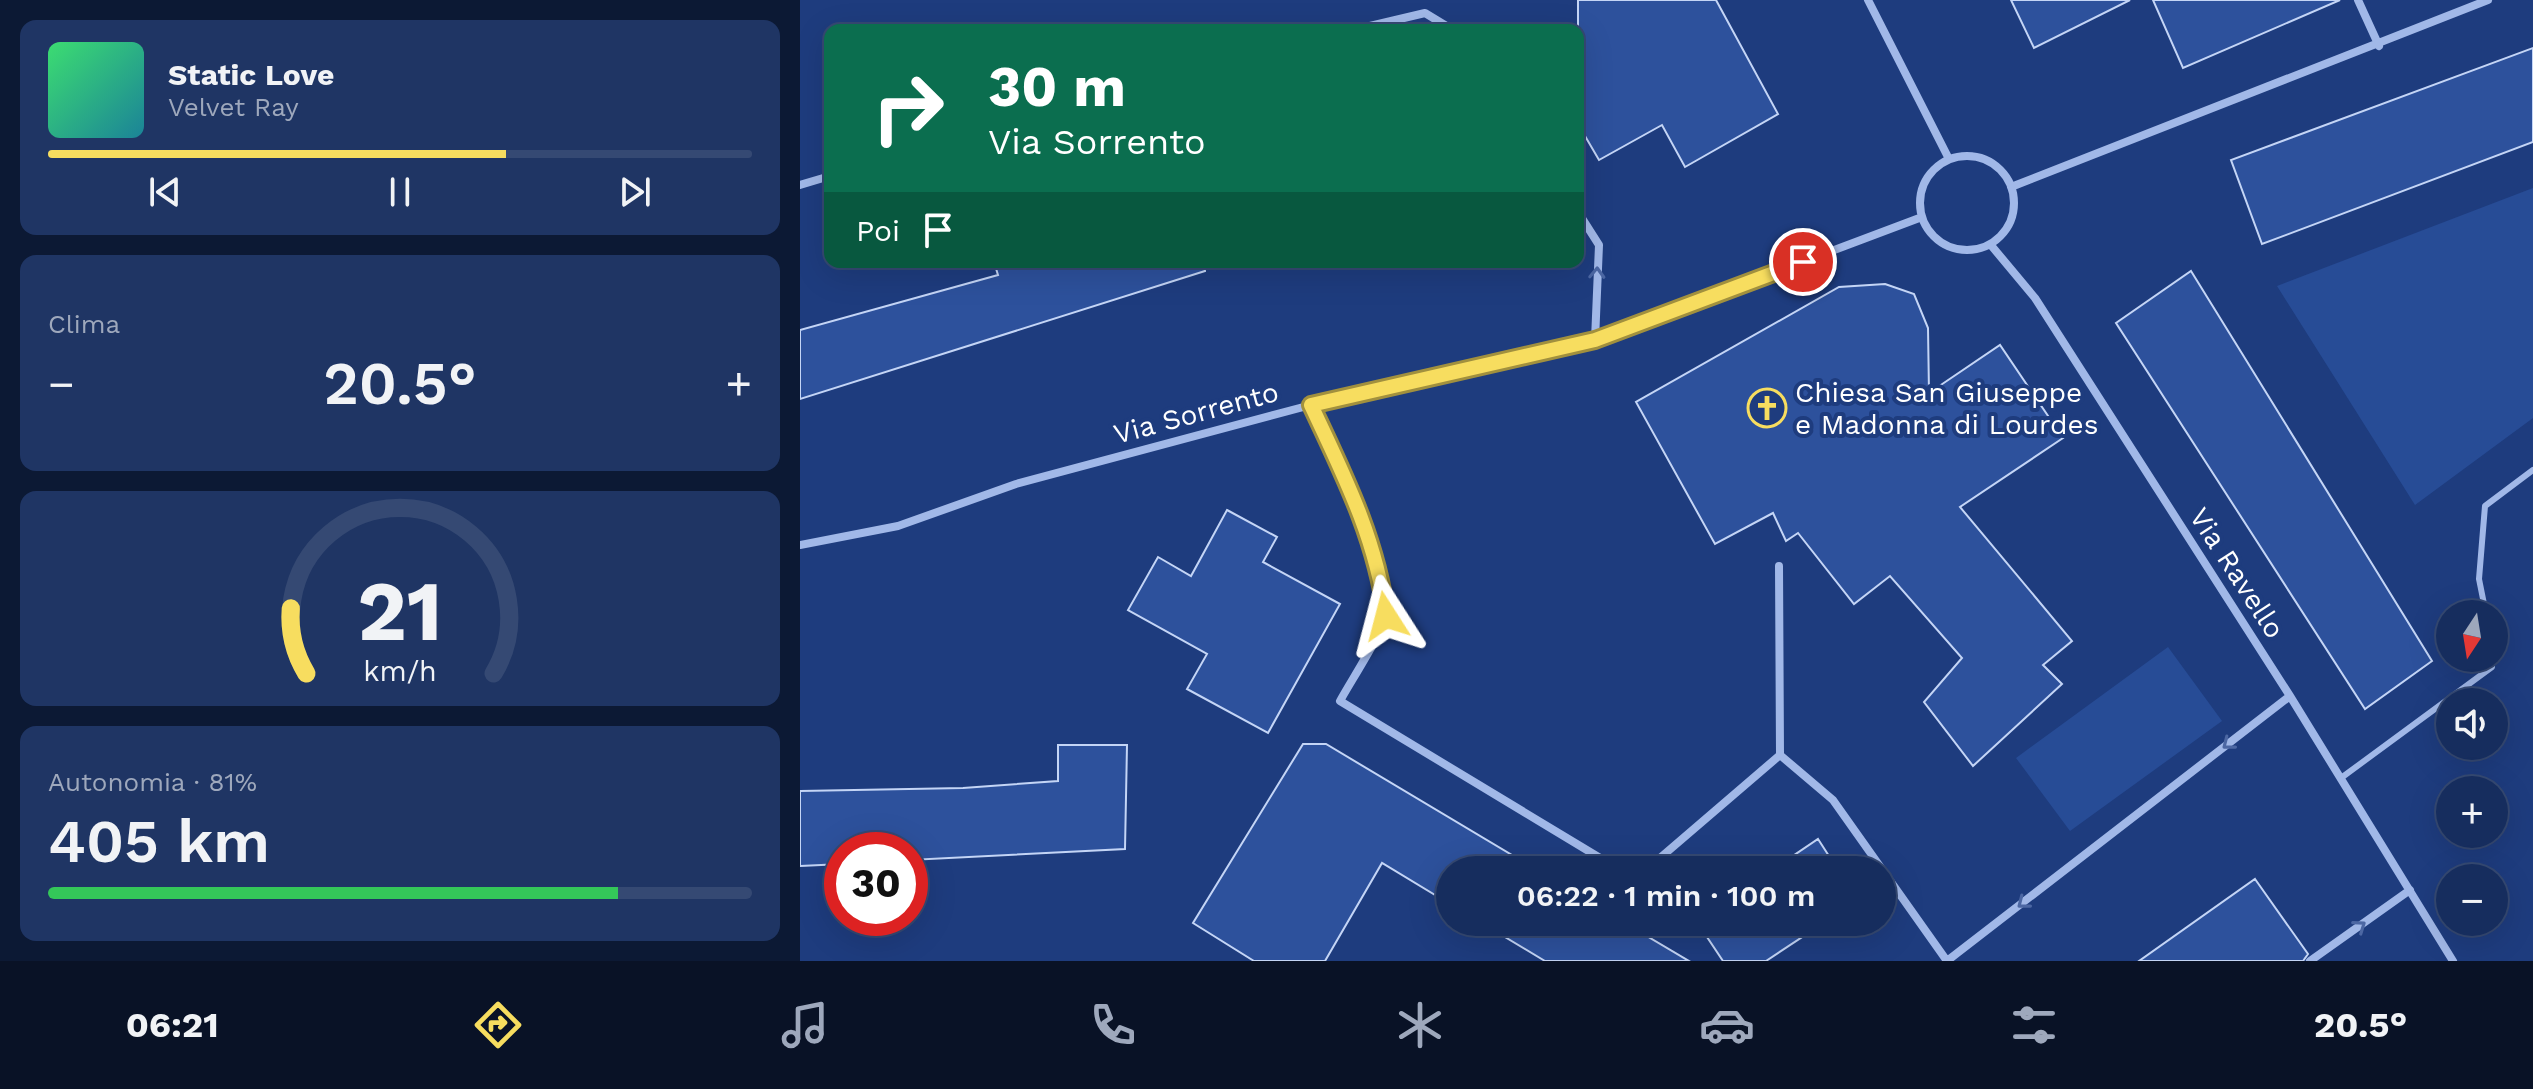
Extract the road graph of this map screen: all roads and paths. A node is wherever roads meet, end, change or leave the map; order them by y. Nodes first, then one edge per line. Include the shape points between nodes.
1 (1868, 0) edge
2 (2358, 0) edge
3 (2488, 0) edge
4 (1378, 24) edge
5 (1443, 24) edge
6 (2379, 46) junction
7 (1949, 159) junction
8 (824, 178) edge
9 (800, 185) edge
10 (2011, 187) junction
11 (1922, 217) junction
12 (1584, 221) edge
13 (1990, 244) junction
14 (1595, 340) junction
15 (1311, 405) junction
16 (2533, 470) edge
17 (800, 545) edge
18 (1779, 566) dead end
19 (2483, 600) edge
20 (2485, 672) edge
21 (2290, 696) junction
22 (1780, 755) junction
23 (2341, 778) junction
24 (1597, 856) edge
25 (1662, 856) edge
26 (2410, 890) junction
27 (1947, 961) edge
28 (2310, 961) edge
29 (2453, 961) edge

1 - 7 street
2 - 6 street
3 - 6 street
4 - 5 street via 1425,13
6 - 10 street
7 - 10 street via 1982,158 2001,171
7 - 11 street via 1923,186
8 - 9 street
10 - 13 street via 2011,218
11 - 13 street via 1935,237 1949,246 1967,250
11 - 14 street, Via Sorrento
14 -> 12 street via 1599,245
13 - 21 street, Via Ravello via 2035,298
14 - 15 street, Via Sorrento
15 - 17 street, Via Sorrento via 1016,484 898,526
15 - 24 street via 1361,511 1386,616 1340,701
16 - 19 lane via 2485,506 2479,579
18 - 22 street
20 - 23 lane
21 - 23 street, Via Ravello
21 -> 27 street
22 - 25 street
22 - 27 street via 1833,800
23 - 26 street, Via Ravello
28 -> 26 street
26 - 29 street, Via Ravello

